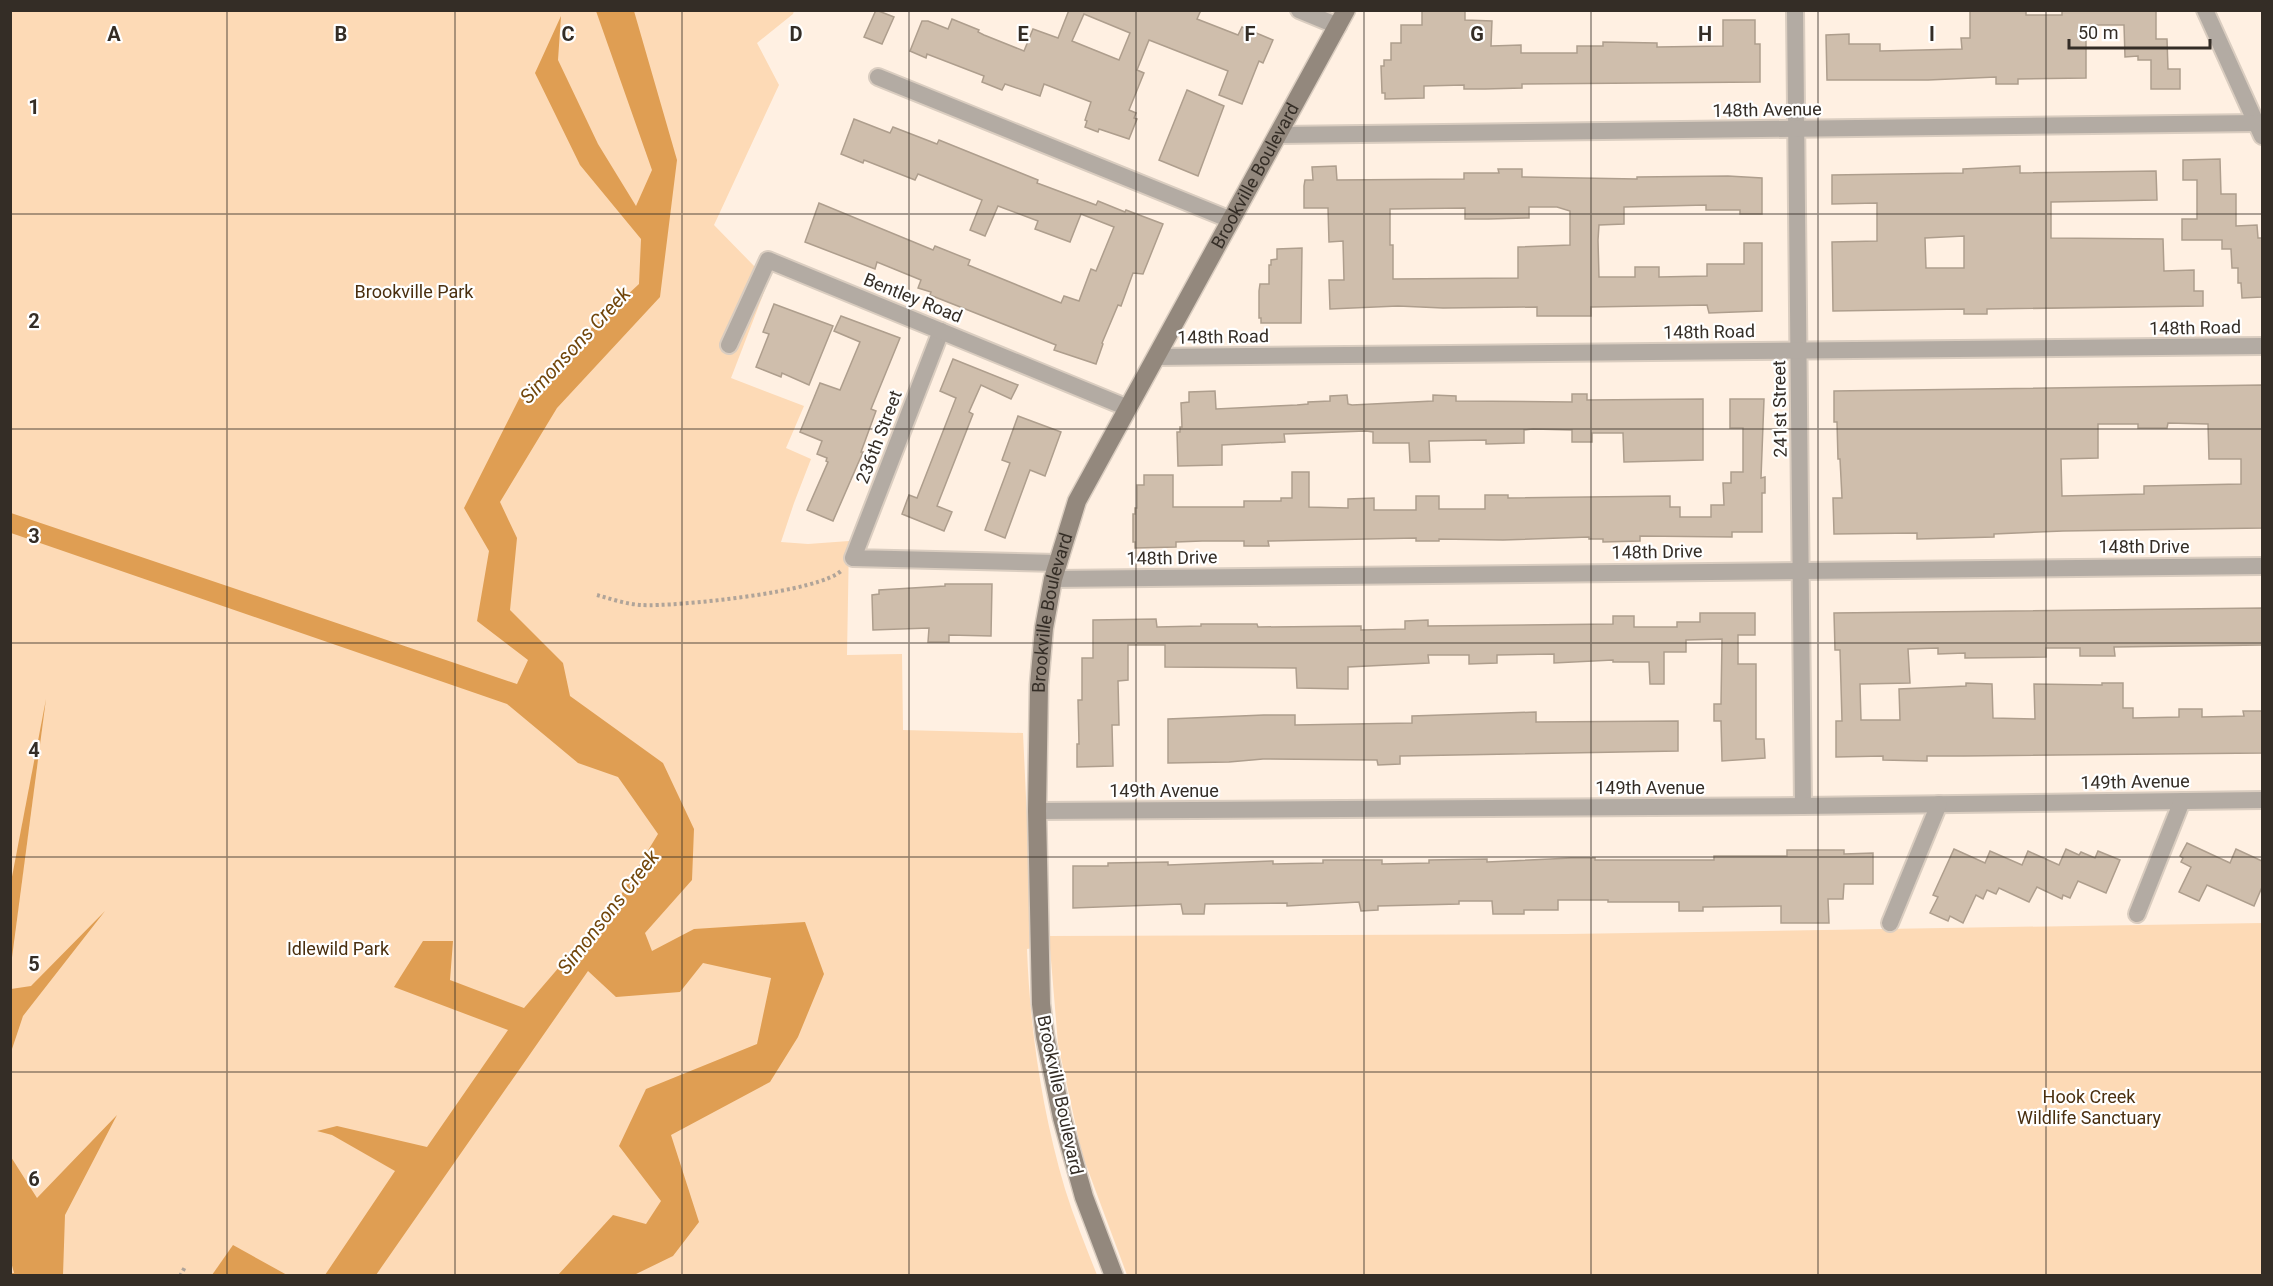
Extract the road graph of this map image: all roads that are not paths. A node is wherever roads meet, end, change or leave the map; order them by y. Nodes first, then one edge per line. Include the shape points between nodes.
1 (1299, 10) edge
2 (1795, 10) edge
3 (2205, 10) edge
4 (1342, 18) edge
5 (878, 77) dead end
6 (1796, 129) junction
7 (2260, 130) edge
8 (1279, 135) junction
9 (1231, 220) junction
10 (941, 331) junction
11 (729, 345) dead end
12 (2262, 346) edge
13 (1798, 351) junction
14 (1156, 357) junction
15 (1128, 408) junction
16 (853, 558) joint
17 (2262, 566) edge
18 (1801, 570) junction
19 (1055, 571) junction
20 (2262, 800) edge
21 (2182, 801) junction
22 (1939, 804) junction
23 (1803, 807) junction
24 (1037, 811) junction
25 (2137, 914) dead end
26 (1890, 923) dead end
27 (1114, 1275) edge

1 - 4 street
2 - 6 street, 241st Street
3 - 7 street
4 - 8 street, Brookville Boulevard
5 - 9 street
6 - 7 street, 148th Avenue
6 - 8 street, 148th Avenue
6 - 13 street, 241st Street
8 - 9 street, Brookville Boulevard
9 - 14 street, Brookville Boulevard
10 - 11 street, Bentley Road via 768,260
10 - 15 street, Bentley Road
10 - 16 street, 236th Street
12 - 13 street, 148th Road
13 - 14 street, 148th Road
13 - 18 street, 241st Street
14 - 15 street, Brookville Boulevard
15 - 19 street, Brookville Boulevard via 1077,501
16 - 19 street, 148th Drive
17 - 18 street, 148th Drive
18 - 19 street, 148th Drive
18 - 23 street, 241st Street
19 - 24 street, Brookville Boulevard via 1039,684
20 - 21 street, 149th Avenue
21 - 22 street, 149th Avenue
21 - 25 street
22 - 23 street, 149th Avenue
22 - 26 street
23 - 24 street, 149th Avenue
24 - 27 street, Brookville Boulevard via 1040,995 1045,1036 1084,1197

